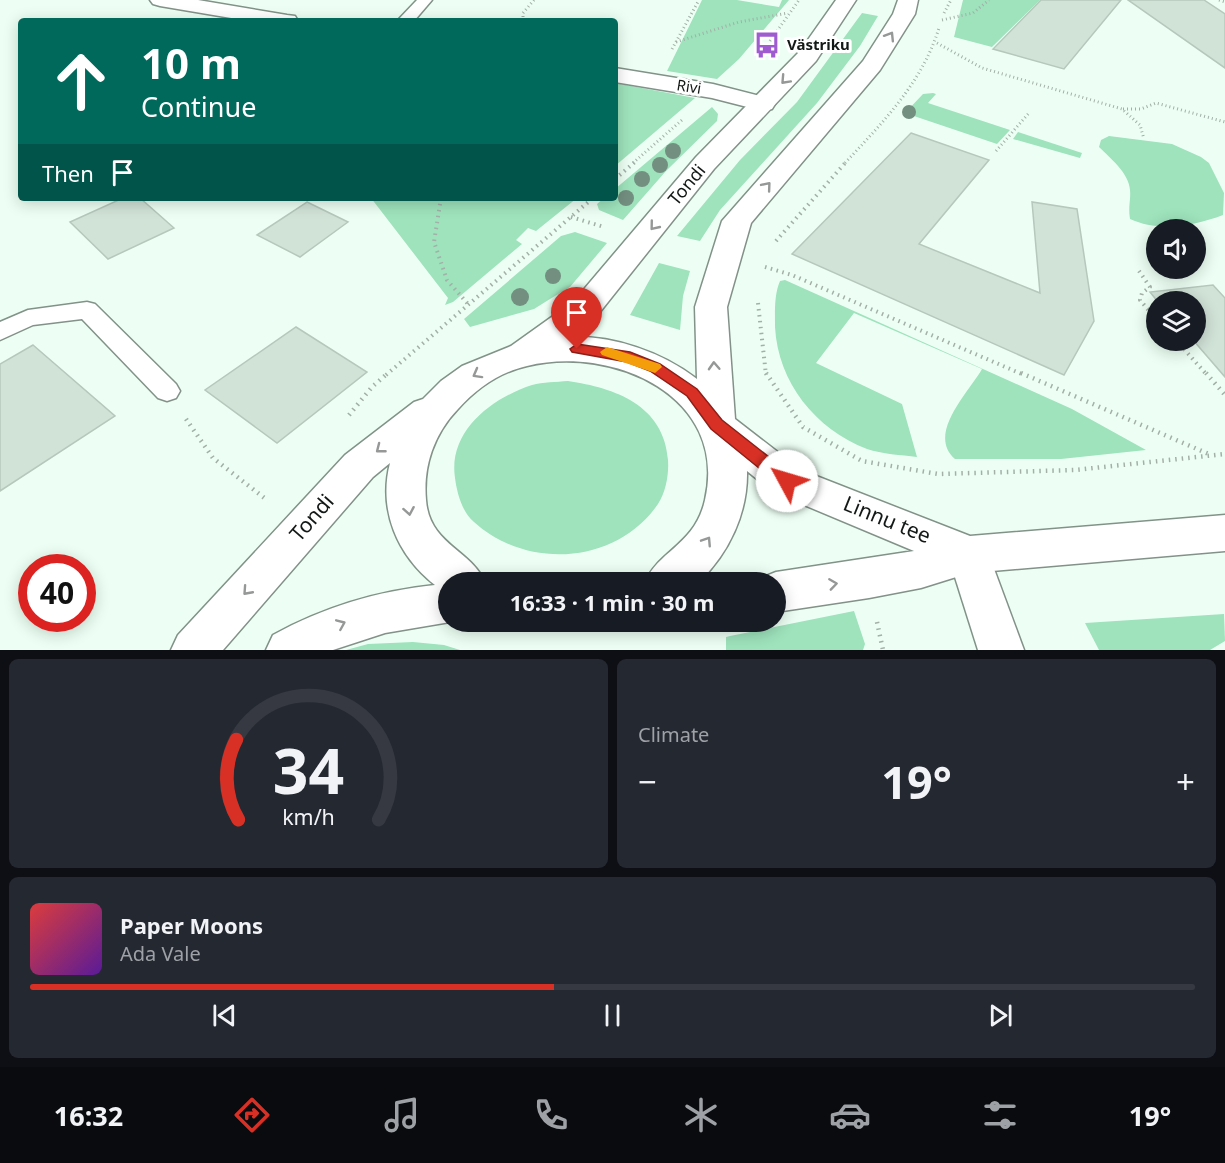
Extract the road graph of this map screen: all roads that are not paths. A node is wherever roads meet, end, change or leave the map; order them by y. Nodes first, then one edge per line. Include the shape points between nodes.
1 (160, 0) edge
2 (425, 0) edge
3 (846, 0) edge
4 (908, 0) edge
5 (269, 18) edge
6 (408, 18) edge
7 (618, 75) edge
8 (763, 104) junction
9 (0, 332) edge
10 (516, 357) junction
11 (167, 391) road end
12 (442, 399) junction
13 (717, 425) junction
14 (1225, 533) edge
15 (969, 555) junction
16 (452, 572) edge
17 (677, 572) edge
18 (786, 590) edge
19 (438, 606) edge
20 (194, 650) edge
21 (289, 650) edge
22 (1001, 650) edge

1 - 5 street
2 - 6 lane
3 -> 8 street, Tondi via 808,56
13 -> 4 street via 711,308 737,221 872,65 904,14
7 - 8 street, Rivi via 713,91
8 -> 10 street, Tondi via 705,163 585,309
9 - 11 lane via 28,318 87,310
10 -> 12 street, Tondi via 475,374
10 - 13 street via 577,349 630,357 655,368 692,393
12 -> 16 street via 415,443 404,480 410,520 425,549
12 -> 20 street, Tondi via 359,466
13 - 15 street, Linnu tee via 787,481
17 -> 13 street via 705,547 722,517 729,485 727,453
14 - 15 street, Linnu tee
18 -> 15 street, Linnu tee via 900,573
15 - 22 street
21 -> 19 street via 352,619

